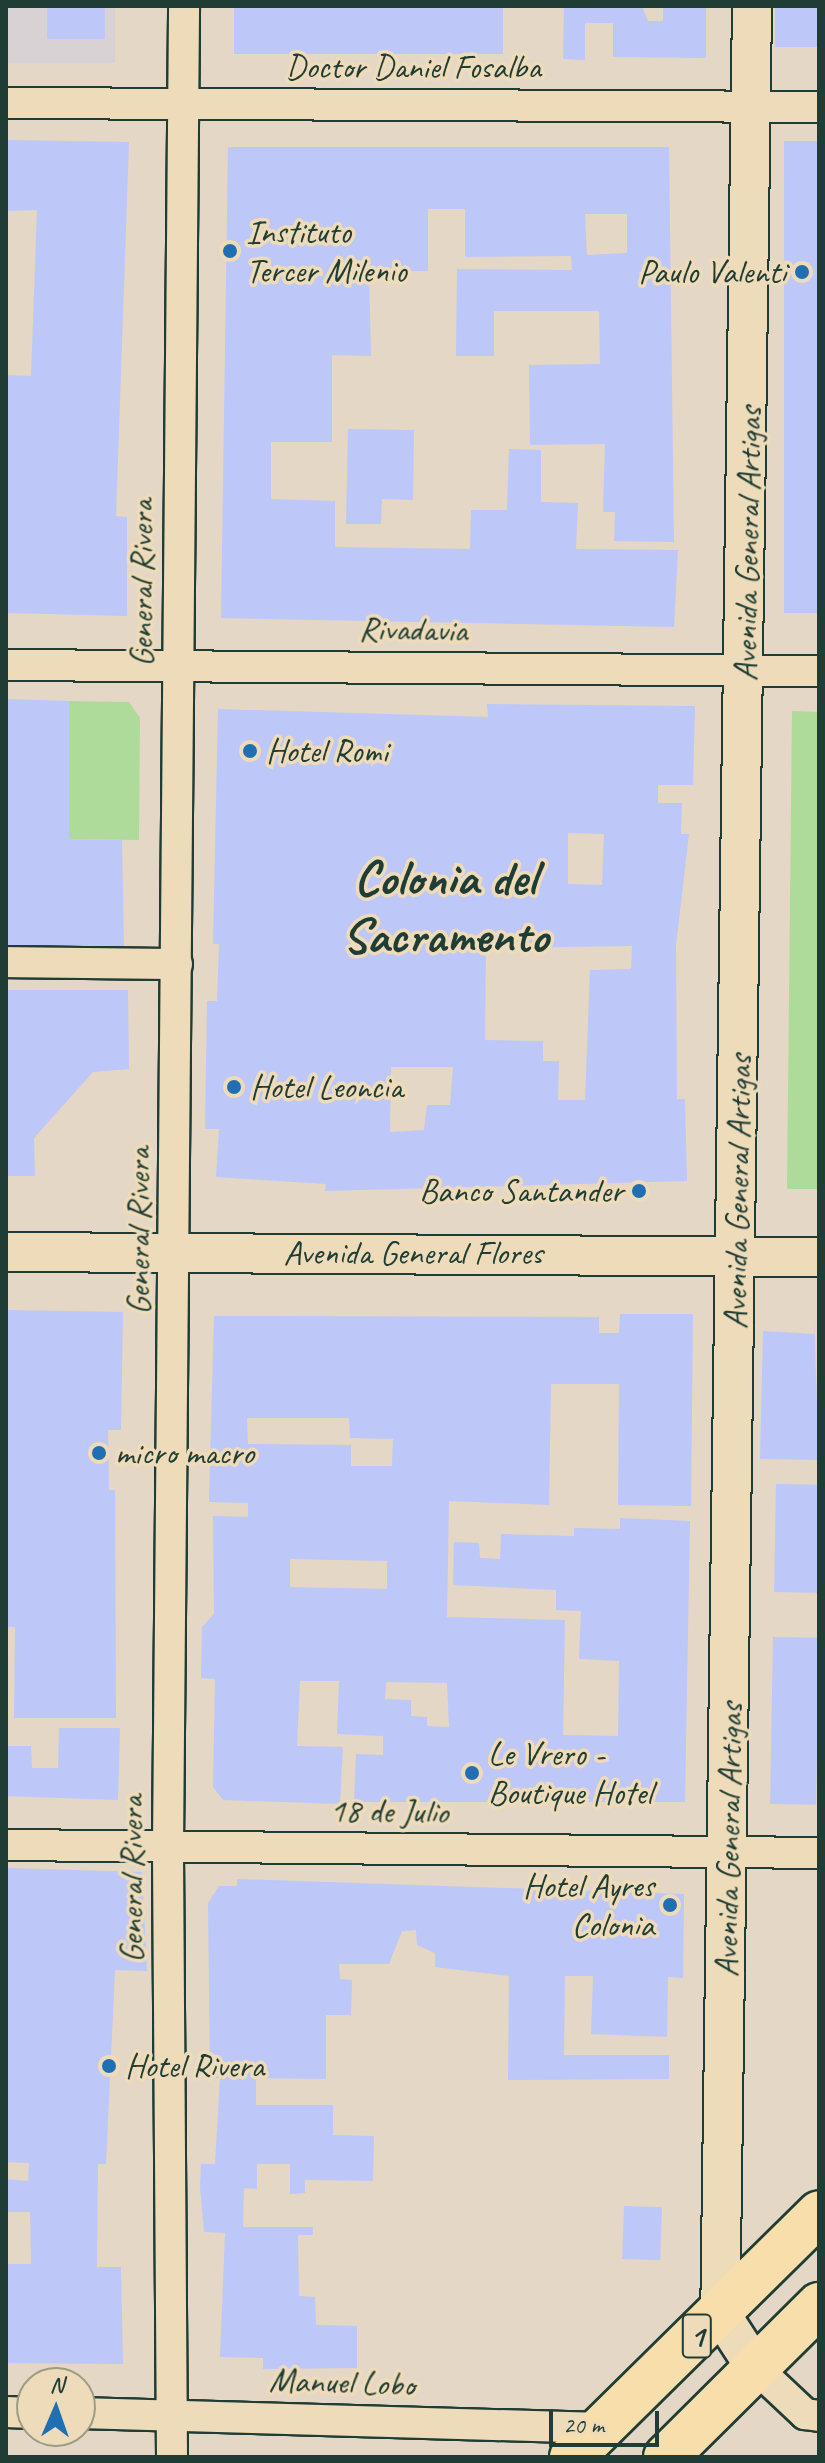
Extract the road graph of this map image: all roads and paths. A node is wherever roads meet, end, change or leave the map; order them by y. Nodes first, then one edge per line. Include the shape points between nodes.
1 (184, 6) edge
2 (752, 6) edge
3 (6, 103) edge
4 (182, 104) junction
5 (752, 107) junction
6 (819, 107) edge
7 (6, 665) edge
8 (178, 665) junction
9 (746, 670) junction
10 (819, 671) edge
11 (6, 962) edge
12 (177, 964) junction
13 (6, 1252) edge
14 (176, 1252) junction
15 (737, 1256) junction
16 (819, 1257) edge
17 (6, 1845) edge
18 (168, 1847) junction
19 (727, 1852) junction
20 (819, 1853) edge
21 (819, 2213) edge
22 (819, 2305) edge
23 (720, 2313) junction
24 (755, 2367) junction
25 (96, 2413) edge
26 (171, 2415) junction
27 (819, 2416) edge
28 (587, 2442) edge
29 (172, 2457) edge
30 (666, 2457) edge

1 - 4 street, General Rivera
2 - 5 street, Avenida General Artigas
3 - 4 street, Doctor Daniel Fosalba
4 - 5 street, Doctor Daniel Fosalba
4 - 8 street, General Rivera
5 - 6 street, Doctor Daniel Fosalba
5 - 9 street, Avenida General Artigas
7 - 8 street, Rivadavia
8 - 9 street, Rivadavia
8 - 12 street, General Rivera
9 - 10 street, Rivadavia
9 - 15 street, Avenida General Artigas
11 - 12 street
12 - 14 street, General Rivera
13 - 14 street, Avenida General Flores
14 - 15 street, Avenida General Flores
14 - 18 street, General Rivera
15 - 16 street, Avenida General Flores
15 - 19 street, Avenida General Artigas
17 - 18 street, 18 de Julio
18 - 19 street, 18 de Julio
18 - 26 street, General Rivera
19 - 20 street, 18 de Julio
19 - 23 street, Avenida General Artigas
21 - 23 main road, 1
22 - 24 main road, 1
23 - 24 street
23 - 28 main road, 1
24 - 27 street via 805,2414
24 - 30 main road, 1
25 - 26 street, Manuel Lobo
26 - 28 street, Manuel Lobo
26 - 29 street, General Rivera

